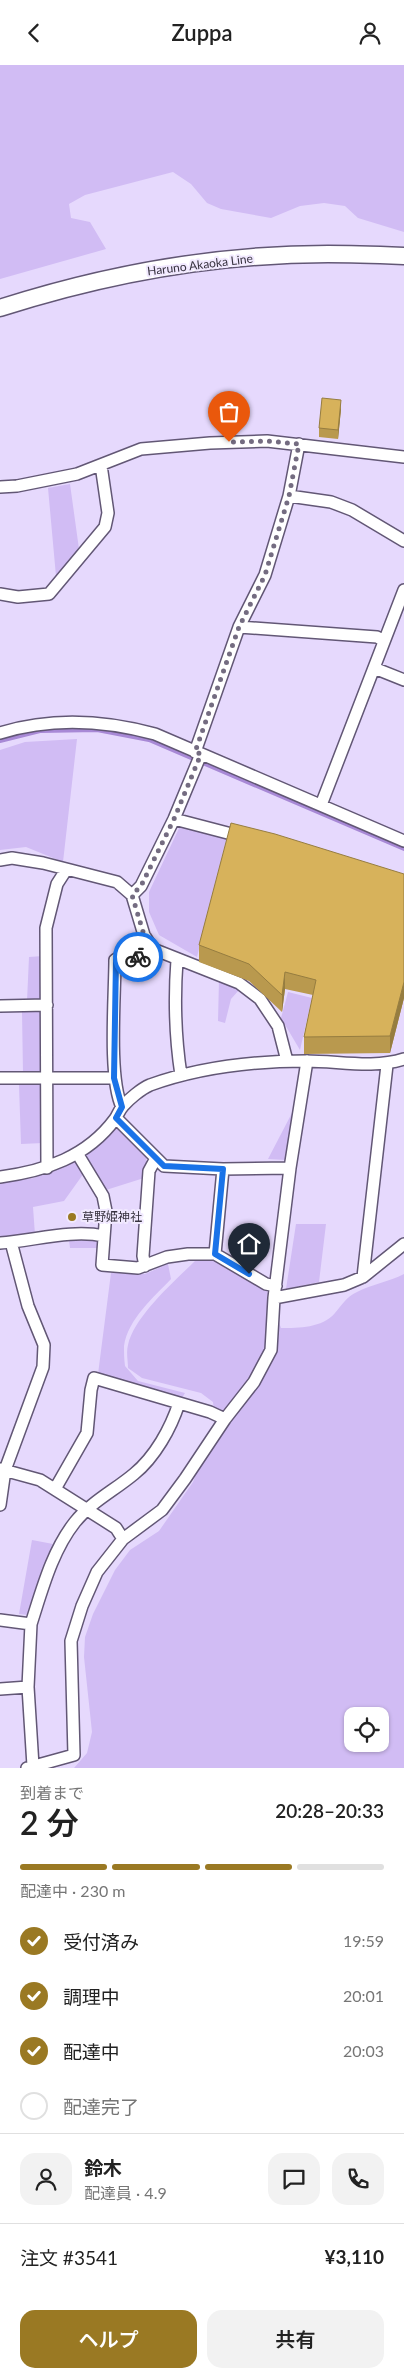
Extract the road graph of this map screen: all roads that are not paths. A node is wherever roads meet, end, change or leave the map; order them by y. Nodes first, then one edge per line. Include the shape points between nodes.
1 (404, 256) edge
2 (0, 308) edge
3 (299, 444) junction
4 (404, 457) edge
5 (101, 465) junction
6 (0, 487) edge
7 (289, 496) junction
8 (404, 541) edge
9 (404, 590) edge
10 (0, 595) edge
11 (239, 627) junction
12 (384, 641) junction
13 (374, 668) junction
14 (404, 680) edge
15 (0, 733) edge
16 (198, 753) junction
17 (321, 805) junction
18 (174, 819) junction
19 (257, 841) edge
20 (404, 841) edge
21 (0, 860) edge
22 (66, 870) junction
23 (132, 895) junction
24 (152, 949) junction
25 (177, 960) junction
26 (47, 1005) junction
27 (0, 1006) edge
28 (404, 1059) edge
29 (287, 1061) junction
30 (307, 1061) junction
31 (387, 1065) junction
32 (181, 1075) junction
33 (47, 1077) junction
34 (0, 1078) edge
35 (114, 1078) junction
36 (122, 1107) junction
37 (116, 1118) junction
38 (77, 1153) junction
39 (156, 1158) junction
40 (47, 1168) junction
41 (223, 1169) junction
42 (290, 1169) junction
43 (0, 1177) edge
44 (104, 1236) junction
45 (6, 1243) edge
46 (404, 1244) edge
47 (215, 1254) junction
48 (145, 1266) junction
49 (362, 1277) junction
50 (276, 1286) junction
51 (274, 1298) junction
52 (179, 1403) junction
53 (225, 1419) junction
54 (3, 1470) edge
55 (55, 1489) junction
56 (0, 1505) edge
57 (87, 1510) junction
58 (123, 1539) junction
59 (0, 1620) edge
60 (31, 1624) junction
61 (28, 1687) junction
62 (0, 1689) edge
63 (30, 1767) edge

1 - 2 main road, Haruno Akaoka Line via 327,254 222,260 129,274 39,295
3 - 4 street
3 - 5 street via 248,442 142,449
3 - 7 street
5 - 6 street via 77,475
5 - 10 street via 108,513 104,527 49,594
7 - 8 street via 331,502 352,510
7 - 11 street via 265,575
9 - 12 street
11 - 12 street via 377,637
11 - 16 street
12 - 13 street
13 - 14 street
13 - 17 street
15 - 16 street via 22,726 86,721 146,732
16 - 17 street
16 - 18 street
17 - 20 street
18 - 19 street
18 - 23 street via 141,886
21 - 22 street via 12,858
22 - 23 street via 117,882
22 - 26 street via 57,884 46,928
23 - 24 street via 144,935
24 - 25 street
24 - 35 street via 140,957 123,955 116,960
25 - 29 street via 239,983 260,999 278,1026
25 - 32 street via 174,1015
26 - 27 street
26 - 33 street
28 - 31 street
29 - 30 street
29 - 32 street via 230,1065
30 - 31 street
30 - 42 street
31 - 49 street
32 - 36 street via 147,1086
33 - 34 street
33 - 35 street
33 - 40 street
35 - 36 street
36 - 37 street
37 - 38 street via 99,1137
37 - 39 street
38 - 40 street
38 - 44 street via 103,1196 106,1211
39 - 41 street via 164,1166
39 - 48 street via 149,1171
40 - 43 street
41 - 42 street
41 - 47 street
42 - 50 street
44 - 45 street via 73,1235
44 - 48 street via 102,1265
45 - 54 street via 44,1345 42,1367
46 - 49 street
47 - 48 street via 167,1257
47 - 50 street via 266,1284
49 - 51 street via 344,1285
50 - 51 street
51 - 53 street via 271,1350 254,1383
52 - 53 street via 210,1411
52 - 55 street via 94,1378 87,1433
52 - 57 street via 152,1455 136,1472
53 - 58 street via 162,1510
54 - 55 street via 40,1480
54 - 56 street
55 - 57 street
57 - 58 street via 116,1528
57 - 60 street via 74,1523 59,1548
58 - 63 street via 97,1572 71,1641 74,1755
59 - 60 street
60 - 61 street
61 - 62 street
61 - 63 street

